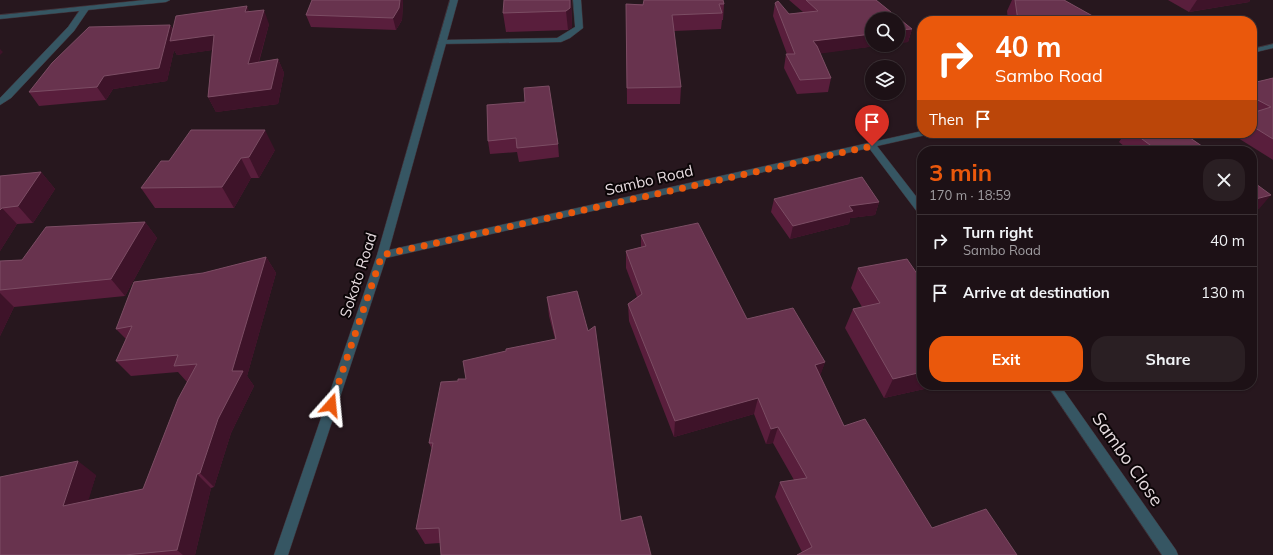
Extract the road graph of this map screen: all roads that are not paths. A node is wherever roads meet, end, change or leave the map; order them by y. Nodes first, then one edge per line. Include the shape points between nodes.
1 (166, 0) edge
2 (454, 0) edge
3 (577, 0) edge
4 (85, 9) junction
5 (0, 18) edge
6 (442, 42) junction
7 (1273, 46) edge
8 (1257, 50) edge
9 (0, 102) edge
10 (917, 135) edge
11 (872, 146) junction
12 (917, 205) edge
13 (382, 255) junction
14 (1056, 390) edge
15 (281, 555) edge
16 (1171, 555) edge

1 - 4 street
2 - 6 street, Sokoto Road
3 - 6 street via 579,28 558,40
4 - 5 street
4 - 9 street via 71,29
6 - 13 street, Sokoto Road
7 - 8 street
10 - 11 street, Sambo Road
11 - 12 street
11 - 13 street, Sambo Road
13 - 15 street, Sokoto Road
14 - 16 street, Sambo Close

